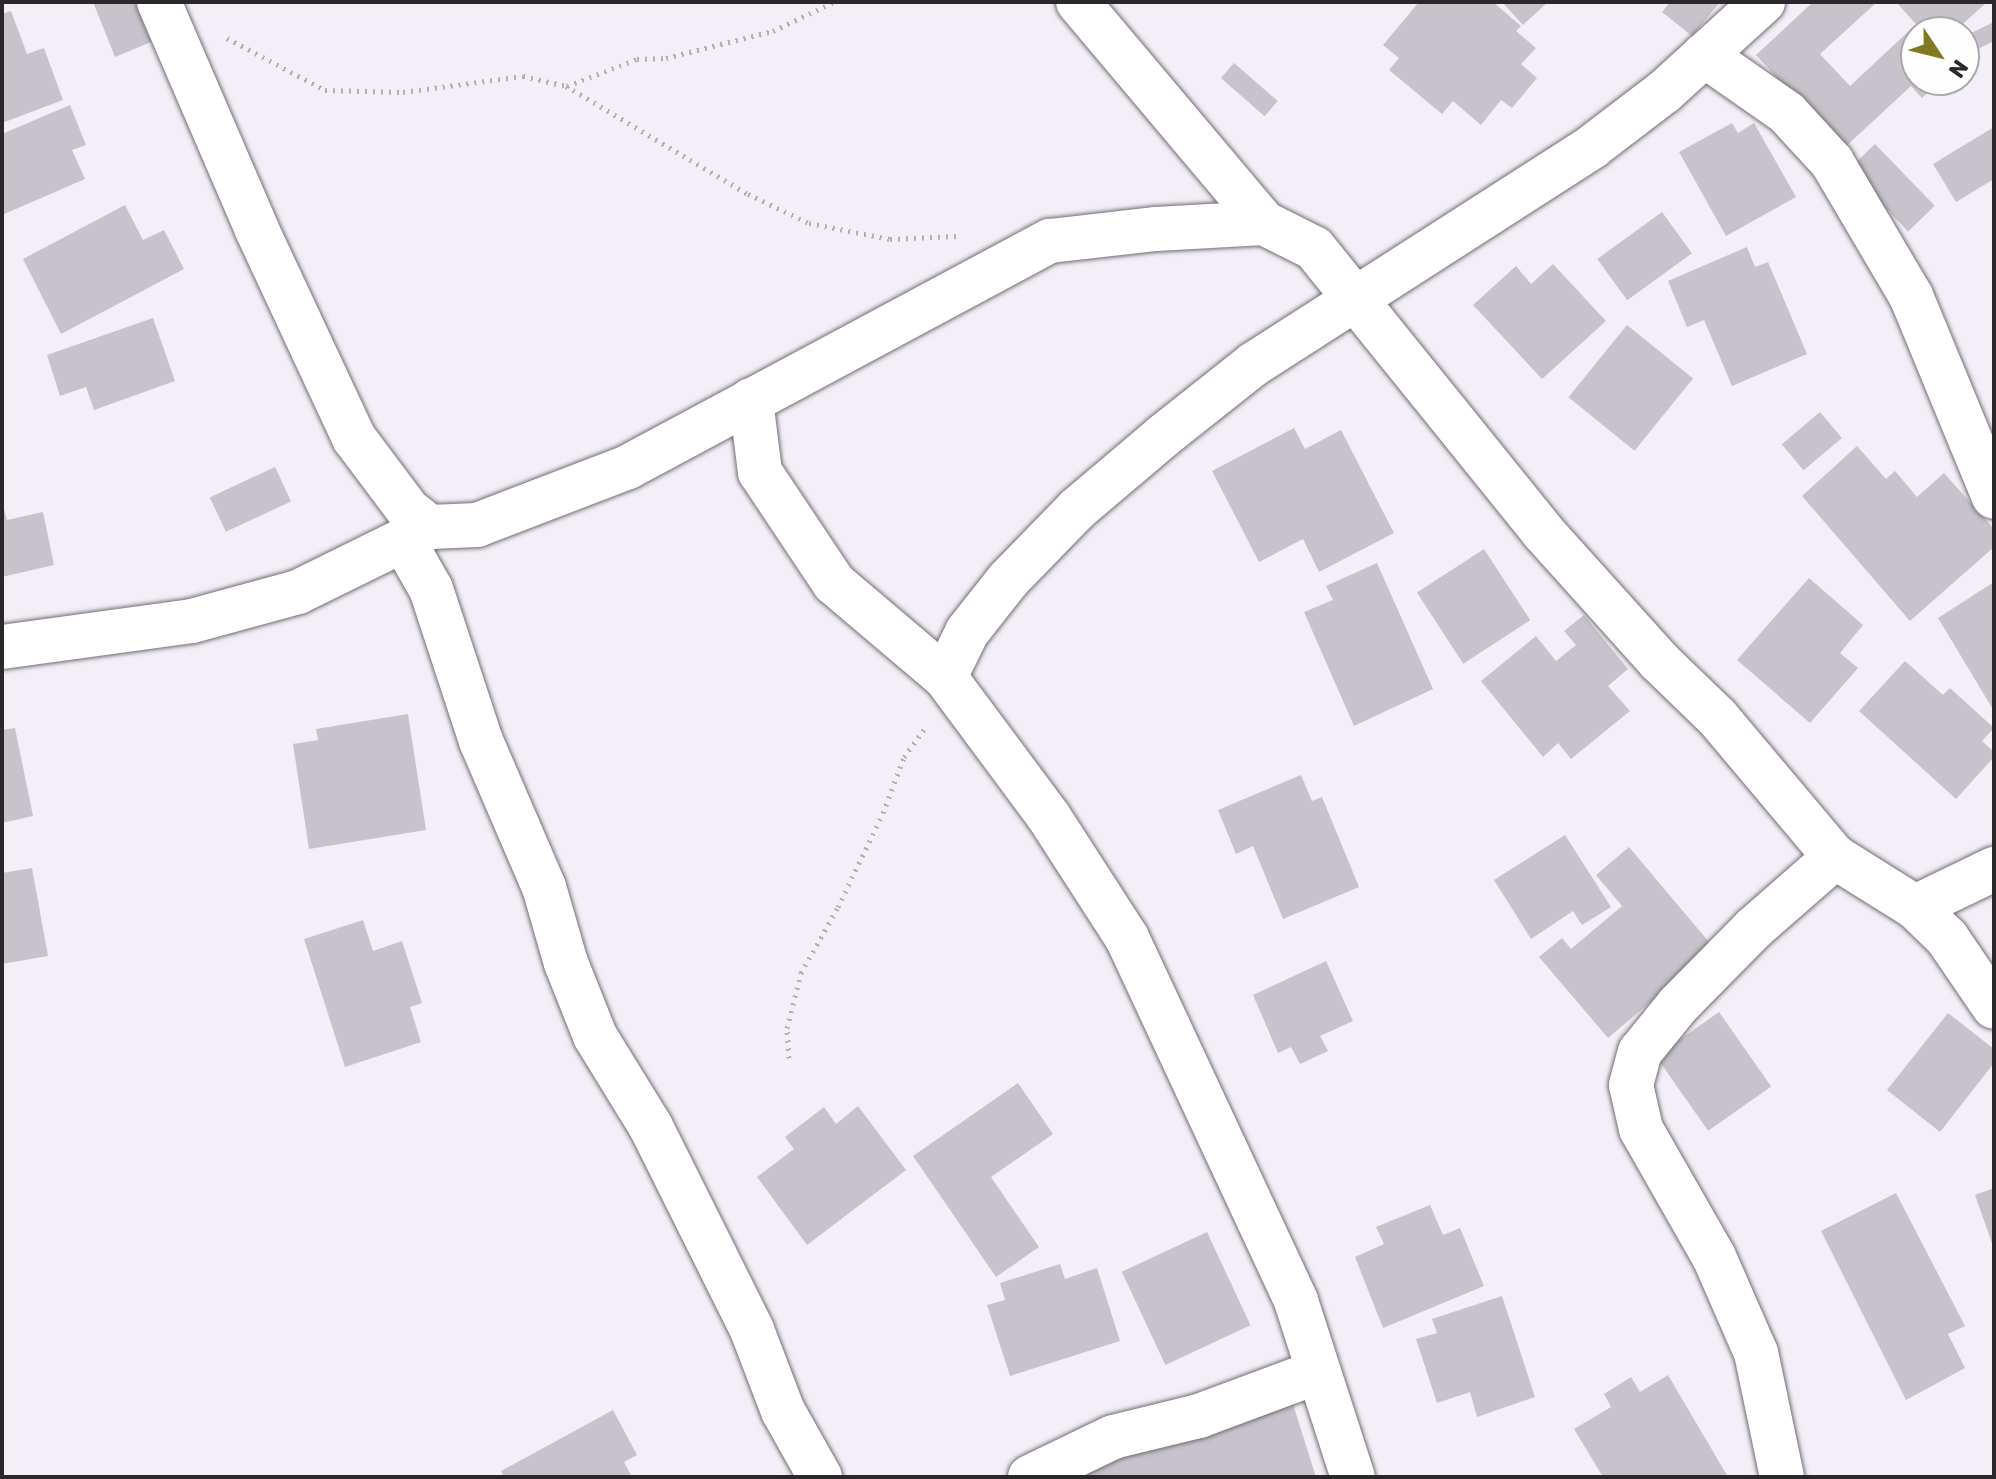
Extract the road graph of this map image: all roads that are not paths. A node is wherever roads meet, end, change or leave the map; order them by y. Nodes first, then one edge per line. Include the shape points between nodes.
1 (159, 2) edge
2 (1078, 2) edge
3 (1763, 2) edge
4 (1704, 55) junction
5 (1264, 223) junction
6 (1355, 297) junction
7 (751, 400) junction
8 (1994, 497) edge
9 (417, 533) junction
10 (2, 647) edge
11 (949, 683) junction
12 (1835, 857) junction
13 (1994, 869) edge
14 (1915, 907) junction
15 (1994, 1007) edge
16 (1317, 1372) junction
17 (820, 1477) edge
18 (1030, 1477) edge
19 (1353, 1477) edge
20 (1782, 1477) edge

1 - 9 street via 354,438 408,510
2 - 5 street
3 - 4 street
4 - 6 street via 1593,146
4 - 8 street via 1787,113 1832,162 1911,296
5 - 6 street via 1314,248
5 - 7 street via 1050,241
6 - 11 street via 1254,364 1077,509 967,632
6 - 12 street via 1543,532 1717,717
7 - 9 street via 628,467 477,525
7 - 11 street via 760,472 834,583
9 - 10 street via 298,592 192,621
9 - 17 street via 481,741 544,887 595,1036 651,1127 752,1330 783,1411
11 - 16 street via 1049,817 1127,938 1296,1301
12 - 14 street
12 - 20 street via 1678,1005 1640,1052 1631,1085 1641,1129 1714,1257 1756,1353
13 - 14 street
14 - 15 street via 1947,938
16 - 18 street via 1199,1416 1113,1437
16 - 19 street

